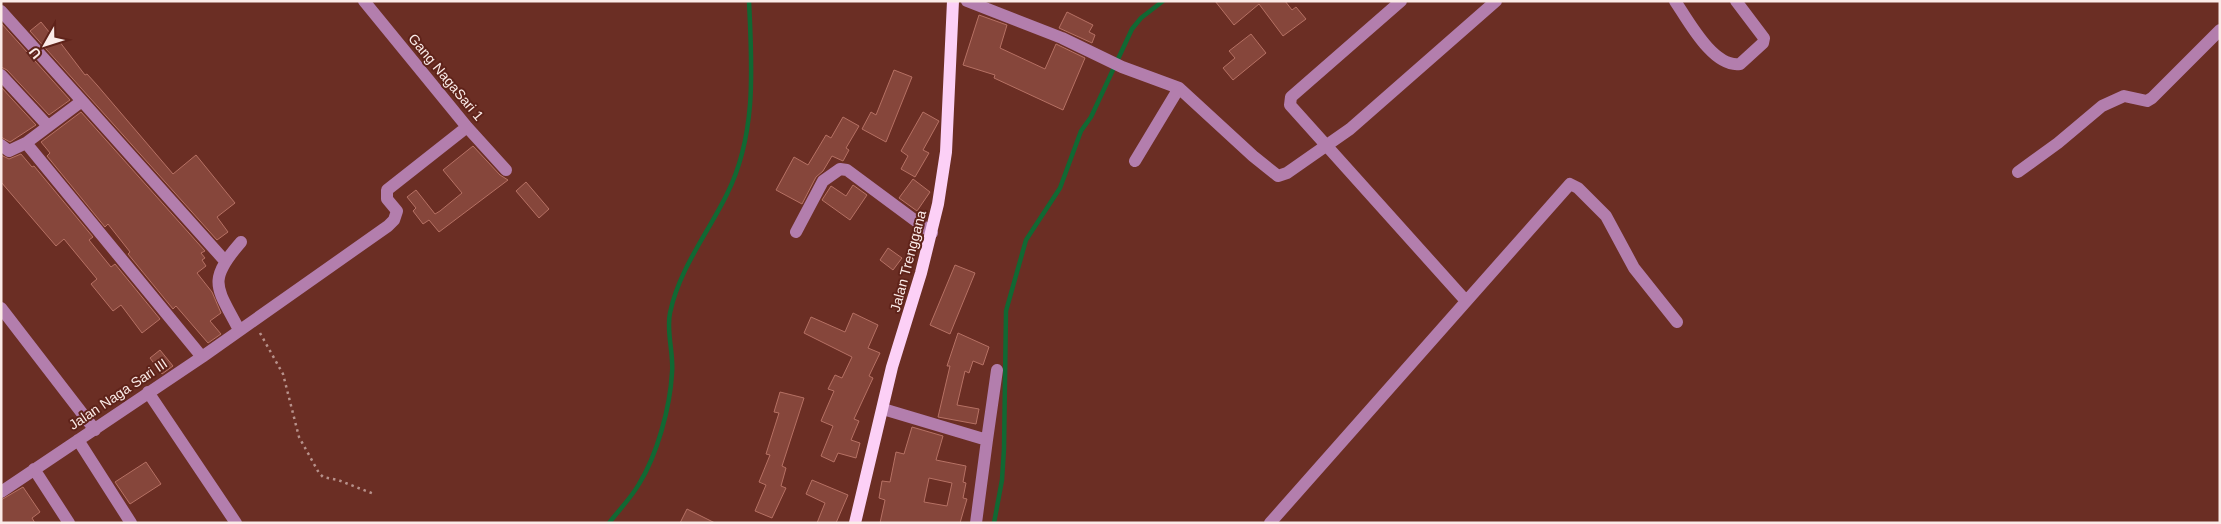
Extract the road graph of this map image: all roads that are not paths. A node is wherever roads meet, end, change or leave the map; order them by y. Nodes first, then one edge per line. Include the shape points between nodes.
1 (364, 1) edge
2 (953, 1) edge
3 (967, 1) edge
4 (1400, 1) edge
5 (1496, 1) edge
6 (1675, 1) edge
7 (1736, 1) edge
8 (1, 11) edge
9 (2220, 30) edge
10 (1, 74) edge
11 (1179, 88) junction
12 (82, 102) junction
13 (48, 126) junction
14 (467, 127) junction
15 (26, 143) junction
16 (1, 145) edge
17 (1326, 145) junction
18 (1135, 161) dead end
19 (506, 170) dead end
20 (2018, 172) dead end
21 (796, 232) dead end
22 (932, 233) junction
23 (241, 242) dead end
24 (225, 261) junction
25 (1466, 301) junction
26 (1, 308) edge
27 (1677, 322) dead end
28 (239, 330) junction
29 (202, 357) junction
30 (997, 370) dead end
31 (148, 392) junction
32 (883, 409) junction
33 (95, 430) junction
34 (78, 440) junction
35 (987, 440) junction
36 (34, 468) junction
37 (1, 492) edge
38 (69, 523) edge
39 (131, 523) edge
40 (236, 523) edge
41 (855, 523) edge
42 (976, 523) edge
43 (1270, 523) edge

1 - 14 street, Gang NagaSari 1
2 - 22 main road, Jalan Trenggana via 946,152
3 - 11 street via 1062,38 1122,68
4 - 17 street via 1290,97 1290,105
5 - 17 street via 1350,129
6 - 7 street via 1711,51 1735,65 1763,43 1764,38
8 - 12 street
9 - 20 street via 2152,98 2147,101 2124,96 2102,106 2058,144
10 - 13 street
11 - 17 street via 1278,176
11 - 18 street
12 - 13 street
12 - 24 street
13 - 15 street
14 - 19 street, Gang NagaSari 1
14 - 28 street, Jalan Naga Sari III via 387,190 387,199 397,211 388,226
15 - 16 street via 9,150
15 - 29 street
17 - 25 street
21 - 22 street via 823,181 840,169 847,170
22 - 32 main road, Jalan Trenggana via 892,366
23 - 24 street
24 - 28 street via 217,283
25 - 27 street via 1572,184 1606,216 1634,268
25 - 43 street
26 - 33 street
28 - 29 street, Jalan Naga Sari III
29 - 31 street, Jalan Naga Sari III
30 - 35 street
31 - 33 street, Jalan Naga Sari III
31 - 40 street
32 - 35 street
32 - 41 main road, Jalan Trenggana
33 - 34 street, Jalan Naga Sari III
34 - 36 street, Jalan Naga Sari III
34 - 39 street
35 - 42 street
36 - 37 street, Jalan Naga Sari III
36 - 38 street

